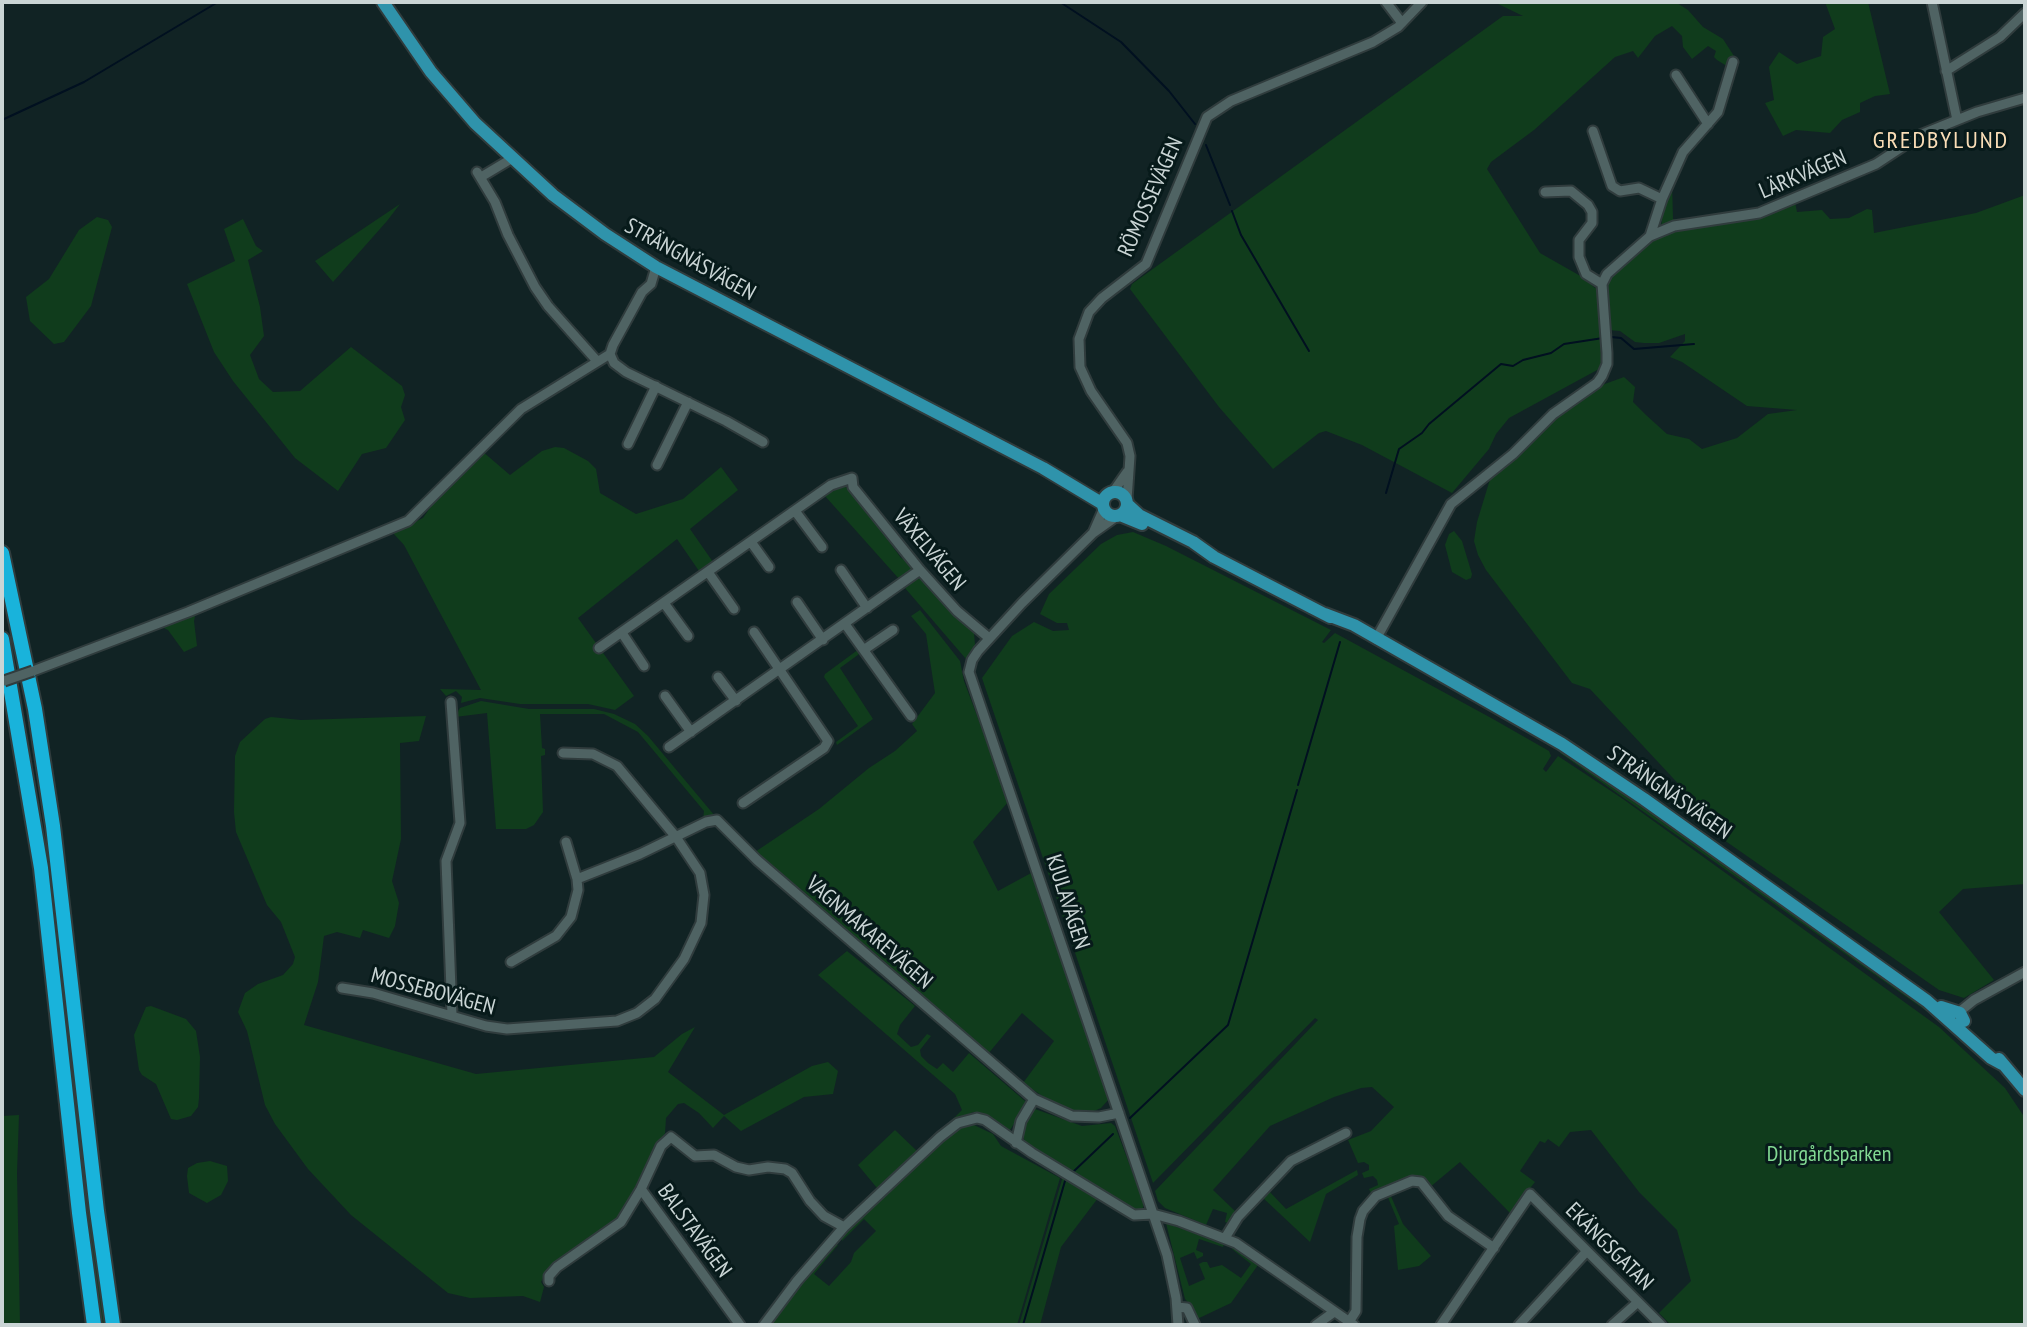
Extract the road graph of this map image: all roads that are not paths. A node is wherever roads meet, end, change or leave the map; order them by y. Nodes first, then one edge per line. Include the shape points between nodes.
1 (383, 2) edge
2 (1386, 2) edge
3 (1422, 2) edge
4 (1932, 2) edge
5 (2025, 13) edge
6 (1402, 23) junction
7 (1733, 62) dead end
8 (1946, 71) junction
9 (1676, 75) dead end
10 (2025, 98) edge
11 (1957, 120) junction
12 (1708, 124) junction
13 (1593, 131) dead end
14 (511, 159) junction
15 (1545, 192) dead end
16 (1662, 199) junction
17 (1650, 236) junction
18 (656, 267) junction
19 (1602, 284) junction
20 (610, 354) junction
21 (597, 361) junction
22 (656, 386) junction
23 (688, 402) junction
24 (763, 442) dead end
25 (628, 444) dead end
26 (657, 465) dead end
27 (1128, 468) junction
28 (1107, 499) junction
29 (1123, 509) junction
30 (795, 511) junction
31 (1093, 533) junction
32 (751, 542) junction
33 (822, 547) dead end
34 (2, 553) edge
35 (769, 567) dead end
36 (841, 570) dead end
37 (920, 570) junction
38 (708, 572) junction
39 (797, 602) dead end
40 (664, 603) junction
41 (867, 608) junction
42 (734, 609) dead end
43 (845, 624) junction
44 (893, 630) dead end
45 (754, 632) dead end
46 (622, 633) junction
47 (688, 636) dead end
48 (989, 638) junction
49 (2, 639) edge
50 (1376, 639) junction
51 (823, 640) junction
52 (599, 648) dead end
53 (865, 649) junction
54 (644, 666) dead end
55 (780, 670) junction
56 (718, 677) dead end
57 (3, 682) edge
58 (665, 696) dead end
59 (736, 701) junction
60 (451, 702) dead end
61 (911, 716) dead end
62 (691, 732) junction
63 (669, 747) dead end
64 (563, 753) dead end
65 (743, 803) dead end
66 (676, 837) junction
67 (566, 842) dead end
68 (577, 879) junction
69 (511, 962) dead end
70 (2025, 972) edge
71 (342, 988) dead end
72 (452, 1015) junction
73 (1958, 1019) junction
74 (2025, 1090) edge
75 (1034, 1099) junction
76 (1119, 1113) junction
77 (1346, 1133) dead end
78 (1016, 1143) junction
79 (641, 1189) junction
80 (1153, 1214) junction
81 (844, 1227) junction
82 (1225, 1238) junction
83 (1494, 1248) junction
84 (1587, 1251) junction
85 (549, 1281) dead end
86 (1638, 1302) junction
87 (1177, 1307) junction
88 (1334, 1312) junction
89 (1351, 1323) edge
90 (94, 1325) edge
91 (113, 1325) edge
92 (740, 1325) edge
93 (764, 1325) edge
94 (1178, 1325) edge
95 (1195, 1325) edge
96 (1316, 1325) edge
97 (1441, 1325) edge
98 (1519, 1325) edge
99 (1612, 1325) edge
100 (1661, 1325) edge

1 - 14 main road, STRÄNGNÄSVÄGEN via 451,97
2 - 6 street
3 - 6 street, RÖMOSSEVÄGEN
4 - 8 street
5 - 8 street via 2000,37
6 - 27 street, RÖMOSSEVÄGEN via 1358,50 1231,101 1207,117 1146,264 1096,304 1081,329 1080,367 1127,443
7 - 12 street via 1723,102
8 - 11 street
9 - 12 street
10 - 11 street, LÄRKVÄGEN
11 - 17 street, LÄRKVÄGEN via 1913,139 1876,164 1759,213 1674,226
12 - 16 street via 1683,152
13 - 16 street via 1612,186 1620,191 1639,188
14 - 18 main road, STRÄNGNÄSVÄGEN
14 - 21 street via 479,174 529,278
15 - 19 street via 1571,191 1588,205 1592,223 1579,240 1579,257 1586,274
16 - 17 street
17 - 19 street, LÄRKVÄGEN
18 - 20 street via 644,279
18 - 28 main road, STRÄNGNÄSVÄGEN
19 - 50 street via 1606,370 1451,504
20 - 21 street
20 - 22 street via 620,368
21 - 57 street, bridge via 521,409 408,521
22 - 23 street
22 - 25 street
23 - 24 street
23 - 26 street
27 - 28 street, KJULAVÄGEN
27 - 29 street, RÖMOSSEVÄGEN
28 - 29 main road via 1107,513
28 - 29 main road via 1120,493
28 - 31 street, KJULAVÄGEN
29 - 31 street, KJULAVÄGEN
29 - 50 main road, STRÄNGNÄSVÄGEN via 1189,549 1348,621
30 - 32 street
30 - 33 street
30 - 37 street, VÄXELVÄGEN via 838,481 852,478 853,487
31 - 48 street, KJULAVÄGEN
32 - 35 street
32 - 38 street
34 - 91 highway via 51,810
36 - 41 street
37 - 41 street
37 - 48 street, VÄXELVÄGEN
38 - 40 street
38 - 42 street
39 - 51 street
40 - 46 street
40 - 47 street
41 - 43 street
43 - 51 street
43 - 53 street
44 - 53 street
45 - 55 street
46 - 52 street
46 - 54 street
48 - 76 street, KJULAVÄGEN via 972,660 970,680
49 - 90 highway via 41,868
50 - 73 main road, STRÄNGNÄSVÄGEN via 1562,744
51 - 55 street
53 - 61 street
55 - 59 street
55 - 65 street via 828,741
56 - 59 street
58 - 62 street
59 - 62 street
60 - 72 street via 460,823 446,861
62 - 63 street
64 - 66 street, MOSSEBOVÄGEN via 593,754 617,766
66 - 68 street
66 - 72 street, MOSSEBOVÄGEN via 700,873 704,910 684,959 646,1007 617,1021 507,1029
66 - 75 street, VAGNMAKAREVÄGEN via 706,822 721,822 757,860
67 - 68 street
68 - 69 street via 575,906 562,931
70 - 73 street via 1980,998
71 - 72 street, MOSSEBOVÄGEN
73 - 74 main road, STRÄNGNÄSVÄGEN
75 - 76 street, VAGNMAKAREVÄGEN via 1072,1116
75 - 78 street
76 - 80 street, KJULAVÄGEN
77 - 82 street via 1291,1161
78 - 80 street via 1128,1211
78 - 81 street via 985,1120 958,1123
79 - 81 street via 661,1146 674,1137 695,1156 714,1155 749,1170 785,1169 816,1209
79 - 85 street, BALSTAVÄGEN via 621,1222 557,1267
79 - 92 street, BALSTAVÄGEN
80 - 82 street
80 - 87 street, KJULAVÄGEN
81 - 93 street
82 - 88 street
83 - 84 street, EKÄNGSGATAN via 1530,1194
83 - 89 street via 1448,1216 1421,1182 1376,1196 1360,1219
83 - 97 street
84 - 86 street, EKÄNGSGATAN
84 - 98 street
86 - 99 street
86 - 100 street, EKÄNGSGATAN
87 - 94 street, KJULAVÄGEN
87 - 95 street via 1187,1308
88 - 89 street
88 - 96 street

